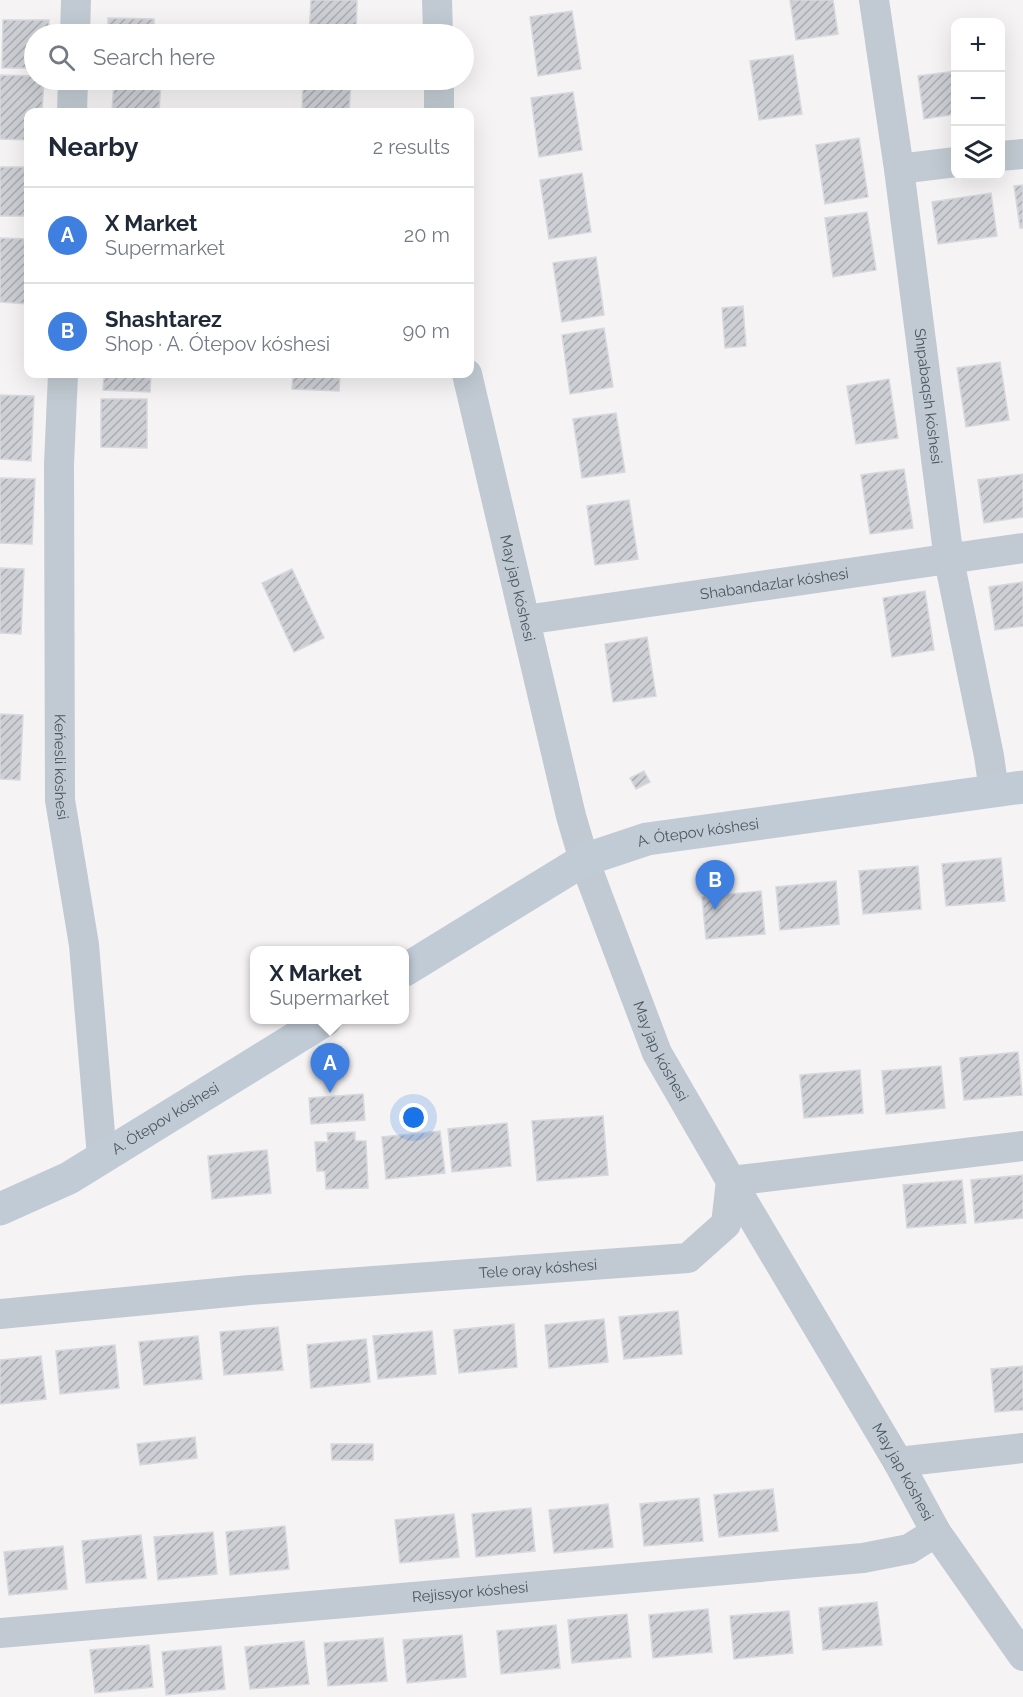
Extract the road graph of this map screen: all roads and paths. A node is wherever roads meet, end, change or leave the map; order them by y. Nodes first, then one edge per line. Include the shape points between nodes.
1 (76, 0) edge
2 (437, 0) edge
3 (874, 0) edge
4 (75, 24) edge
5 (438, 24) edge
6 (73, 90) edge
7 (439, 90) edge
8 (72, 108) edge
9 (439, 108) edge
10 (1023, 154) edge
11 (1005, 156) edge
12 (951, 163) edge
13 (899, 169) junction
14 (63, 378) edge
15 (468, 378) edge
16 (1023, 548) edge
17 (949, 560) junction
18 (525, 620) junction
19 (1009, 789) edge
20 (584, 860) junction
21 (409, 968) edge
22 (319, 1024) edge
23 (1023, 1146) edge
24 (102, 1157) junction
25 (731, 1181) junction
26 (0, 1209) edge
27 (0, 1314) edge
28 (1023, 1448) edge
29 (898, 1462) junction
30 (936, 1532) junction
31 (0, 1633) edge
32 (1023, 1656) edge

1 - 4 street
2 - 5 street
3 - 13 street, Shıpabaqsh kóshesi
6 - 8 street
7 - 9 street
10 - 11 street
12 - 13 street
13 - 17 street, Shıpabaqsh kóshesi
14 - 24 street, Keńesli kóshesi via 60,800 84,945
15 - 18 street, May jap kóshesi
16 - 17 street, Shabandazlar kóshesi
17 - 18 street, Shabandazlar kóshesi
17 - 19 street, Shıpabaqsh kóshesi via 989,756
18 - 20 street, May jap kóshesi
19 - 20 street, A. Ótepov kóshesi via 647,839
20 - 21 street, A. Ótepov kóshesi
20 - 25 street, May jap kóshesi via 657,1053
22 - 24 street, A. Ótepov kóshesi
23 - 25 street
24 - 26 street, A. Ótepov kóshesi via 69,1178
25 - 27 street, Tele oray kóshesi via 726,1224 687,1258 250,1290
25 - 29 street, May jap kóshesi
28 - 29 street
29 - 30 street, May jap kóshesi
30 - 31 street, Rejissyor kóshesi via 909,1549 863,1558
30 - 32 street, May jap kóshesi

